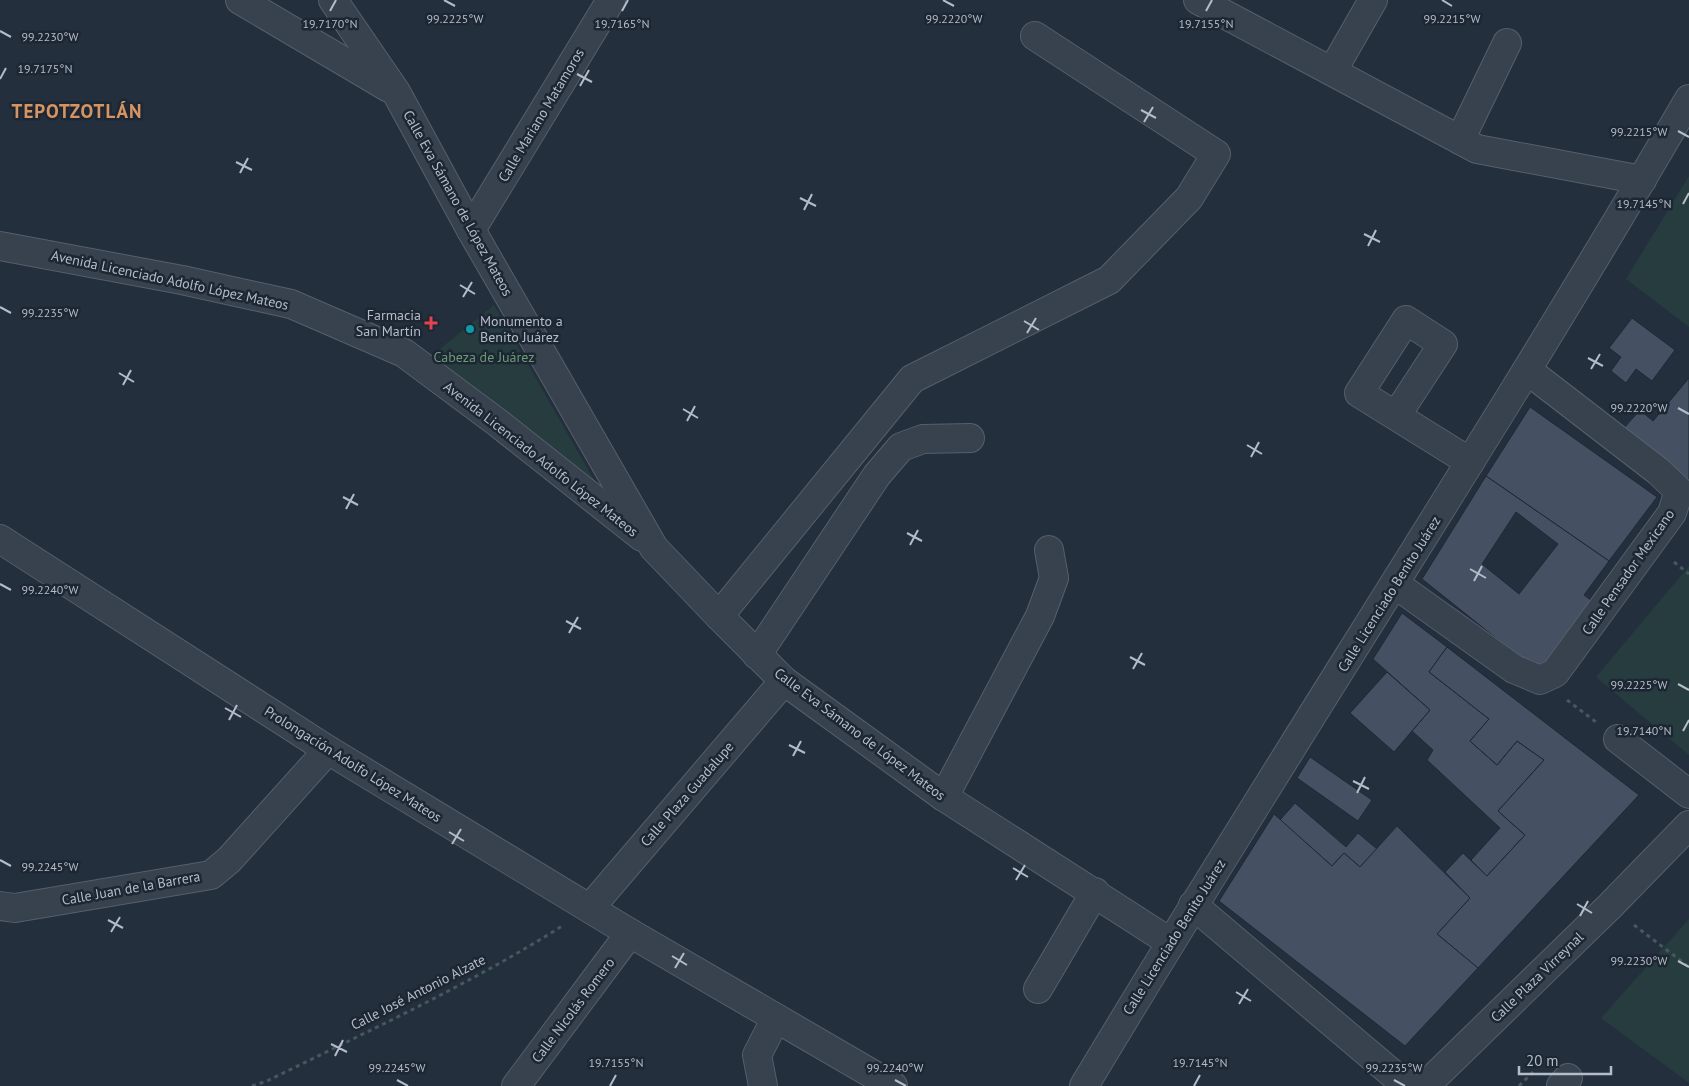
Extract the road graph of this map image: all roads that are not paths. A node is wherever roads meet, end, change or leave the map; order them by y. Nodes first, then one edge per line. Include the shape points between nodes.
1 (240, 0) edge
2 (333, 0) edge
3 (611, 0) edge
4 (1198, 0) edge
5 (1373, 0) edge
6 (1035, 36) dead end
7 (1507, 43) dead end
8 (1333, 70) junction
9 (396, 92) junction
10 (1689, 99) edge
11 (1460, 140) junction
12 (1642, 180) junction
13 (471, 230) junction
14 (0, 246) edge
15 (1527, 370) junction
16 (1396, 416) dead end
17 (970, 438) dead end
18 (1470, 462) junction
19 (0, 539) edge
20 (654, 548) junction
21 (1049, 550) dead end
22 (1396, 584) junction
23 (718, 616) junction
24 (757, 655) junction
25 (784, 681) junction
26 (1618, 739) road end
27 (328, 750) junction
28 (1689, 794) edge
29 (944, 797) junction
30 (1689, 824) edge
31 (1095, 892) junction
32 (1193, 905) junction
33 (0, 906) edge
34 (590, 908) junction
35 (630, 934) junction
36 (1170, 942) junction
37 (1038, 989) dead end
38 (776, 1018) junction
39 (516, 1086) edge
40 (763, 1086) edge
41 (893, 1086) edge
42 (1084, 1086) edge
43 (1407, 1086) edge
44 (1425, 1086) edge

1 - 9 street
2 - 9 street, Calle Eva Sámano de López Mateos
3 - 13 street, Calle Mariano Matamoros
4 - 8 street
5 - 8 street
6 - 23 street via 1216,154 1188,198 1109,280 912,378
7 - 11 street
8 - 11 street
9 - 13 street, Calle Eva Sámano de López Mateos
10 - 12 street, Calle Licenciado Benito Juárez
11 - 12 street via 1477,149
12 - 15 street, Calle Licenciado Benito Juárez
13 - 20 street, Calle Eva Sámano de López Mateos
14 - 20 street, Avenida Licenciado Adolfo López Mateos via 291,304 404,353 498,422
15 - 18 street, Calle Licenciado Benito Juárez
15 - 22 street, Calle Pensador Mexicano via 1658,471 1679,491 1672,513 1555,673 1540,680 1514,669
16 - 18 street
17 - 24 street via 923,439 901,447 877,475
18 - 22 street, Calle Licenciado Benito Juárez
19 - 27 street, Prolongación Adolfo López Mateos
20 - 23 street, Calle Eva Sámano de López Mateos
21 - 29 street via 1054,578 1040,616
22 - 32 street, Calle Licenciado Benito Juárez
23 - 24 street, Calle Eva Sámano de López Mateos
24 - 25 street, Calle Eva Sámano de López Mateos
25 - 29 street, Calle Eva Sámano de López Mateos
25 - 34 street, Calle Plaza Guadalupe
26 - 28 street
27 - 33 street, Calle Juan de la Barrera via 229,860 211,875 16,908
27 - 34 street, Prolongación Adolfo López Mateos
29 - 31 street, Calle Eva Sámano de López Mateos
30 - 44 street, Calle Plaza Virreynal via 1610,906
31 - 36 street, Calle Eva Sámano de López Mateos
31 - 37 street
32 - 36 street, Calle Licenciado Benito Juárez
32 - 43 street
34 - 35 street, Prolongación Adolfo López Mateos
35 - 38 street, Prolongación Adolfo López Mateos
35 - 39 street, Calle Nicolás Romero
36 - 42 street, Calle Licenciado Benito Juárez
38 - 40 street via 756,1056
38 - 41 street, Prolongación Adolfo López Mateos

